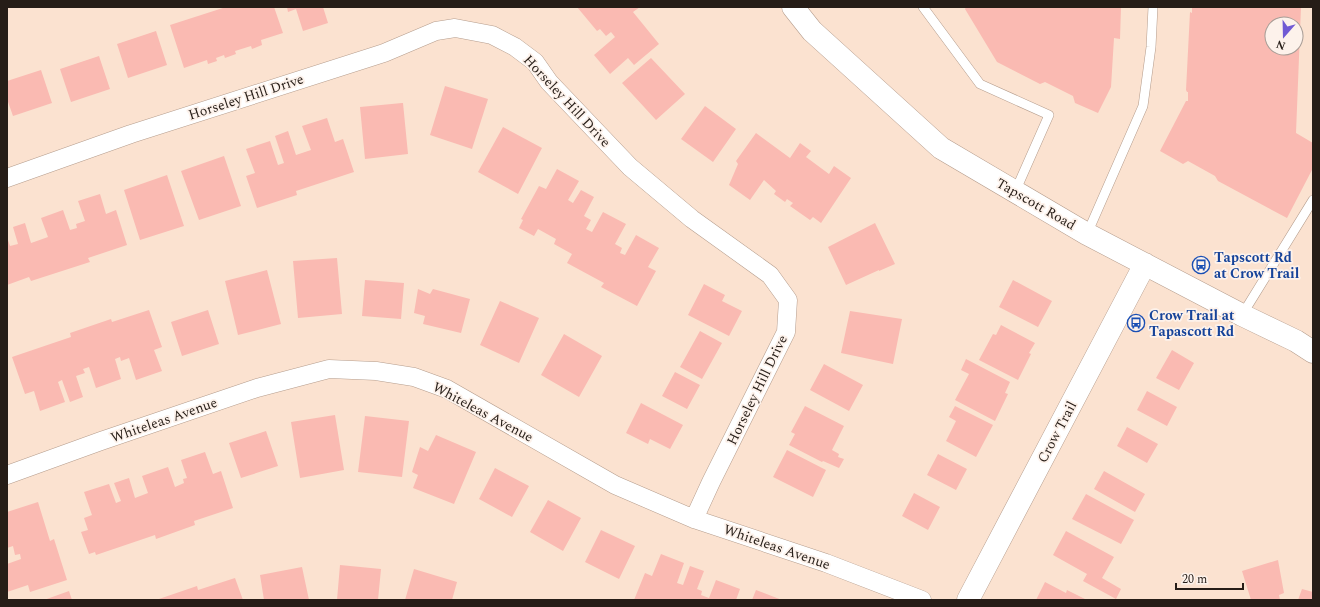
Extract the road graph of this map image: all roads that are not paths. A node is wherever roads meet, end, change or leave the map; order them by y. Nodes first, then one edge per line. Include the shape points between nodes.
1 (793, 7) edge
2 (923, 7) edge
3 (934, 7) edge
4 (1153, 7) edge
5 (929, 15) junction
6 (7, 178) edge
7 (1016, 192) junction
8 (1313, 200) edge
9 (1087, 234) junction
10 (1145, 264) junction
11 (1242, 315) junction
12 (1313, 352) edge
13 (7, 475) edge
14 (694, 519) junction
15 (922, 600) edge
16 (968, 600) edge

1 - 7 street, Tapscott Road via 812,31 941,148
2 - 5 lane
3 - 5 lane
4 - 9 lane via 1151,47 1143,106
5 - 7 lane via 980,84 1049,115
6 - 14 street, Horseley Hill Drive via 131,134 384,53 436,31 455,28 492,35 516,47 535,62 549,82 630,167 692,219 770,275 788,300 786,332
7 - 9 street, Tapscott Road
8 - 11 lane
9 - 10 street, Tapscott Road
10 - 11 street, Tapscott Road
10 - 16 street, Crow Trail
11 - 12 street, Tapscott Road
13 - 14 street, Whiteleas Avenue via 257,388 329,370 376,370 414,377 447,389 616,485
14 - 15 street, Whiteleas Avenue via 826,563

